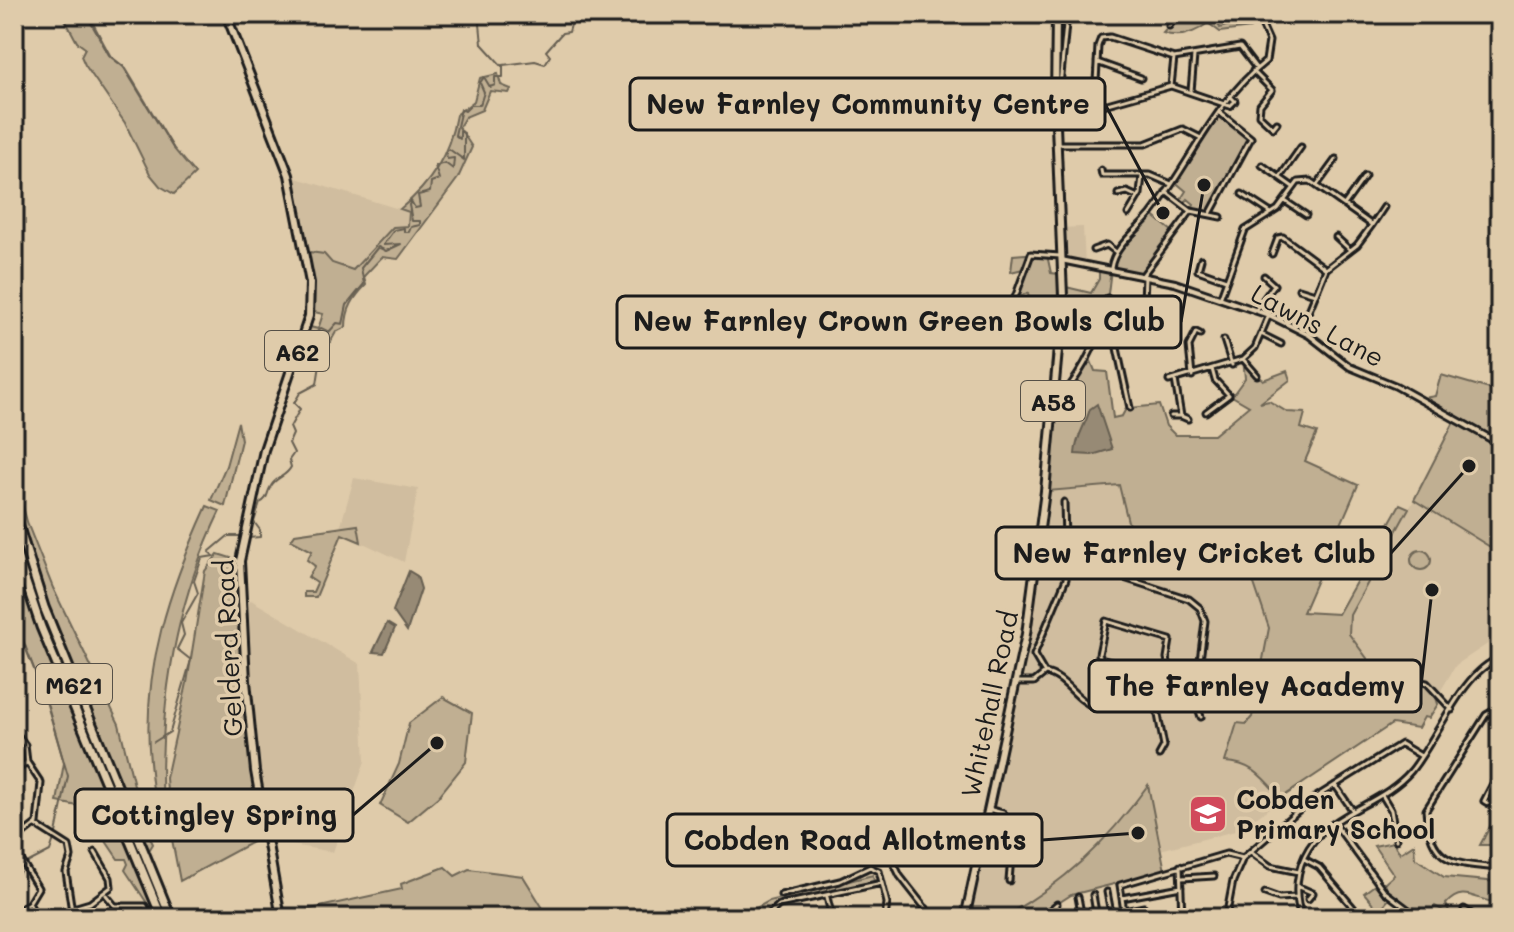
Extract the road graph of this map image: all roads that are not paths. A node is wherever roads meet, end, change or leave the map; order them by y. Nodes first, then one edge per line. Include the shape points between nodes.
1 (226, 14) edge
2 (1056, 14) edge
3 (1067, 14) edge
4 (1078, 14) edge
5 (1094, 14) edge
6 (1178, 14) edge
7 (1257, 14) edge
8 (1169, 26) dead end
9 (1054, 47) junction
10 (1063, 47) junction
11 (1194, 56) junction
12 (1174, 58) junction
13 (1097, 62) junction
14 (1255, 70) junction
15 (1141, 78) dead end
16 (1171, 86) junction
17 (1191, 91) junction
18 (1225, 102) junction
19 (1219, 112) junction
20 (1055, 113) junction
21 (1277, 123) dead end
22 (1201, 138) junction
23 (1056, 144) junction
24 (1301, 147) dead end
25 (1336, 159) dead end
26 (1262, 165) dead end
27 (1101, 170) dead end
28 (1142, 176) junction
29 (1365, 176) dead end
30 (1280, 177) junction
31 (1171, 184) junction
32 (1317, 185) junction
33 (1293, 187) junction
34 (1166, 192) junction
35 (1118, 194) dead end
36 (1242, 194) dead end
37 (1138, 197) junction
38 (1285, 201) junction
39 (1344, 205) junction
40 (1384, 207) dead end
41 (1191, 211) junction
42 (1271, 213) junction
43 (1128, 214) dead end
44 (1210, 214) junction
45 (1306, 215) dead end
46 (1221, 217) dead end
47 (1372, 225) junction
48 (1336, 237) dead end
49 (1349, 249) junction
50 (1093, 250) dead end
51 (1116, 252) junction
52 (1272, 254) dead end
53 (1060, 258) junction
54 (1201, 259) dead end
55 (1111, 268) junction
56 (1326, 269) junction
57 (1144, 276) junction
58 (1264, 276) dead end
59 (1226, 280) junction
60 (1279, 282) dead end
61 (1274, 285) junction
62 (1299, 289) dead end
63 (1315, 294) junction
64 (1221, 296) junction
65 (1012, 306) dead end
66 (1256, 310) junction
67 (1147, 315) junction
68 (1269, 315) junction
69 (1170, 323) dead end
70 (1301, 330) junction
71 (1196, 332) dead end
72 (1262, 335) junction
73 (1145, 337) dead end
74 (1224, 340) dead end
75 (1279, 345) dead end
76 (1243, 359) junction
77 (1232, 365) junction
78 (1212, 369) junction
79 (1257, 375) dead end
80 (1192, 376) junction
81 (1175, 380) junction
82 (1169, 381) dead end
83 (1053, 398) junction
84 (1130, 408) dead end
85 (1206, 412) dead end
86 (1171, 416) dead end
87 (1181, 416) junction
88 (1188, 419) dead end
89 (1500, 444) edge
90 (1064, 502) dead end
91 (14, 512) edge
92 (14, 547) edge
93 (1124, 578) dead end
94 (1500, 658) edge
95 (1101, 659) junction
96 (1094, 664) dead end
97 (1045, 673) junction
98 (1378, 674) dead end
99 (1016, 682) junction
100 (1191, 686) junction
101 (1174, 690) junction
102 (1154, 694) junction
103 (1141, 697) junction
104 (1498, 707) edge
105 (1452, 710) junction
106 (1201, 717) dead end
107 (14, 730) edge
108 (1159, 755) dead end
109 (1421, 756) junction
110 (27, 762) junction
111 (1500, 770) edge
112 (14, 773) edge
113 (1335, 785) junction
114 (1382, 794) junction
115 (1489, 804) dead end
116 (988, 809) junction
117 (1353, 811) junction
118 (1334, 823) junction
119 (36, 825) junction
120 (1396, 840) dead end
121 (14, 841) edge
122 (884, 843) dead end
123 (1014, 843) junction
124 (1036, 847) dead end
125 (14, 848) edge
126 (95, 852) dead end
127 (1251, 852) junction
128 (142, 858) junction
129 (1243, 858) junction
130 (1304, 859) junction
131 (1180, 866) junction
132 (1500, 868) edge
133 (1299, 872) junction
134 (1214, 876) dead end
135 (1181, 878) junction
136 (1009, 881) dead end
137 (882, 883) junction
138 (1297, 886) junction
139 (1181, 887) junction
140 (1107, 892) dead end
141 (1265, 893) dead end
142 (105, 895) junction
143 (781, 895) dead end
144 (1093, 895) dead end
145 (1297, 896) junction
146 (827, 897) junction
147 (1078, 897) dead end
148 (1122, 898) junction
149 (1308, 899) dead end
150 (29, 903) junction
151 (1057, 904) dead end
152 (1144, 907) dead end
153 (73, 908) junction
154 (926, 908) junction
155 (1464, 909) dead end
156 (1124, 911) junction
157 (18, 916) edge
158 (1182, 916) edge
159 (1417, 916) edge
160 (37, 918) edge
161 (73, 918) edge
162 (151, 918) edge
163 (162, 918) edge
164 (171, 918) edge
165 (281, 918) edge
166 (765, 918) edge
167 (832, 918) edge
168 (885, 918) edge
169 (920, 918) edge
170 (933, 918) edge
171 (965, 918) edge
172 (1041, 918) edge
173 (1082, 918) edge
174 (1097, 918) edge
175 (1112, 918) edge
176 (1125, 918) edge
177 (1154, 918) edge
178 (1226, 918) edge
179 (1302, 918) edge
180 (1362, 918) edge
181 (1477, 918) edge

1 - 165 main road, Gelderd Road / A62 via 289,175 310,283 309,316 264,450 240,561 255,771
2 - 9 main road, Whitehall Road / A58
3 - 10 street, Whitehall Road
4 - 5 street
6 - 8 street
7 - 14 street via 1270,54
9 - 10 street
9 - 20 main road, Whitehall Road / A58
10 - 20 street, Whitehall Road
11 - 12 street
11 - 14 street via 1240,47
11 - 17 street
12 - 13 street via 1110,37 1101,38
12 - 16 street
13 - 15 street
13 - 16 street via 1096,103 1102,107
14 - 18 street
14 - 21 street via 1272,90 1259,115 1273,128
16 - 17 street
17 - 18 street
18 - 19 street
19 - 22 street
19 - 44 street via 1251,138
20 - 23 main road, Whitehall Road / A58
22 - 23 street via 1183,129 1145,144
22 - 31 street
23 - 53 main road, Whitehall Road / A58
24 - 30 street
25 - 32 street
26 - 30 street
27 - 28 street via 1102,175
28 - 31 street
28 - 37 street
29 - 39 street
30 - 33 street
31 - 34 street
32 - 33 street via 1304,180
32 - 39 street
33 - 38 street
34 - 41 street
34 - 51 street
35 - 37 street
36 - 42 street
37 - 43 street
38 - 42 street
38 - 45 street
39 - 47 street
40 - 47 street
41 - 44 street
41 - 57 street
42 - 59 street via 1245,230
44 - 46 street
47 - 49 street
48 - 49 street
49 - 56 street
50 - 51 street via 1107,245
51 - 55 street
52 - 56 street via 1283,237
53 - 55 street, Lawns Lane
53 - 65 street via 1031,254
53 - 83 main road, Whitehall Road / A58 via 1063,296
54 - 59 street via 1198,270
55 - 57 street, Lawns Lane
56 - 63 street
57 - 64 street, Lawns Lane
57 - 67 street
58 - 61 street
59 - 64 street
60 - 61 street
61 - 66 street
62 - 63 street
63 - 70 street
64 - 66 street, Lawns Lane
66 - 68 street, Lawns Lane
67 - 69 street
67 - 73 street
68 - 70 street, Lawns Lane
68 - 72 street
70 - 89 street, Lawns Lane via 1350,367 1396,386
71 - 80 street via 1189,346
72 - 75 street
72 - 76 street
74 - 77 street
76 - 77 street
76 - 79 street
77 - 78 street
78 - 80 street
78 - 85 street via 1229,395
80 - 81 street
81 - 82 street
81 - 87 street
83 - 84 street via 1072,384 1100,330 1107,300
83 - 99 main road, Whitehall Road / A58
86 - 87 street
87 - 88 street
90 - 97 street via 1066,579 1034,655
91 - 128 highway, M621 via 44,607
92 - 128 highway, M621 via 41,627
93 - 100 street via 1189,599 1200,608 1205,621 1202,649
94 - 105 street via 1476,674
95 - 96 street
95 - 101 street via 1106,621 1166,638
95 - 103 street via 1134,669
97 - 99 street via 1034,682
97 - 103 street via 1095,707
98 - 105 street via 1427,683
99 - 116 main road, Whitehall Road / A58
100 - 101 street
100 - 106 street
101 - 102 street
102 - 103 street
102 - 108 street via 1164,746
104 - 132 street via 1486,715 1426,810 1430,839 1443,857 1461,865
105 - 109 street
107 - 110 street via 27,750
109 - 113 street via 1401,744
109 - 114 street via 1402,781
110 - 112 street
110 - 119 street via 41,783
111 - 115 street via 1484,801
113 - 117 street
113 - 127 street
114 - 117 street
114 - 120 street
116 - 123 street via 1007,818
116 - 171 main road, Whitehall Road / A58
117 - 118 street
118 - 130 street
118 - 159 street via 1385,892
119 - 121 street
119 - 153 street via 69,846 66,872
122 - 154 street via 900,876
123 - 124 street
123 - 136 street
125 - 150 street via 38,888
126 - 142 street via 110,878
127 - 129 street
127 - 133 street via 1270,866
128 - 163 highway, M621
128 - 164 highway, M621
129 - 131 street via 1226,854
129 - 178 street
130 - 133 street
130 - 180 street via 1319,867
131 - 135 street
131 - 148 street via 1120,885
133 - 138 street
134 - 135 street
135 - 139 street
137 - 143 street via 879,871 870,867 840,881
137 - 146 street
137 - 168 street
138 - 145 street
138 - 149 street via 1313,893
139 - 148 street
139 - 158 street
140 - 175 street
141 - 145 street
142 - 153 street
142 - 162 street via 115,906 145,906
144 - 174 street
145 - 179 street
146 - 166 street via 779,905
146 - 167 street
147 - 173 street
148 - 156 street
150 - 157 street
150 - 160 street
151 - 172 street
152 - 156 street
153 - 161 street
154 - 169 street
154 - 170 street
155 - 181 street
156 - 176 street
158 - 177 street

